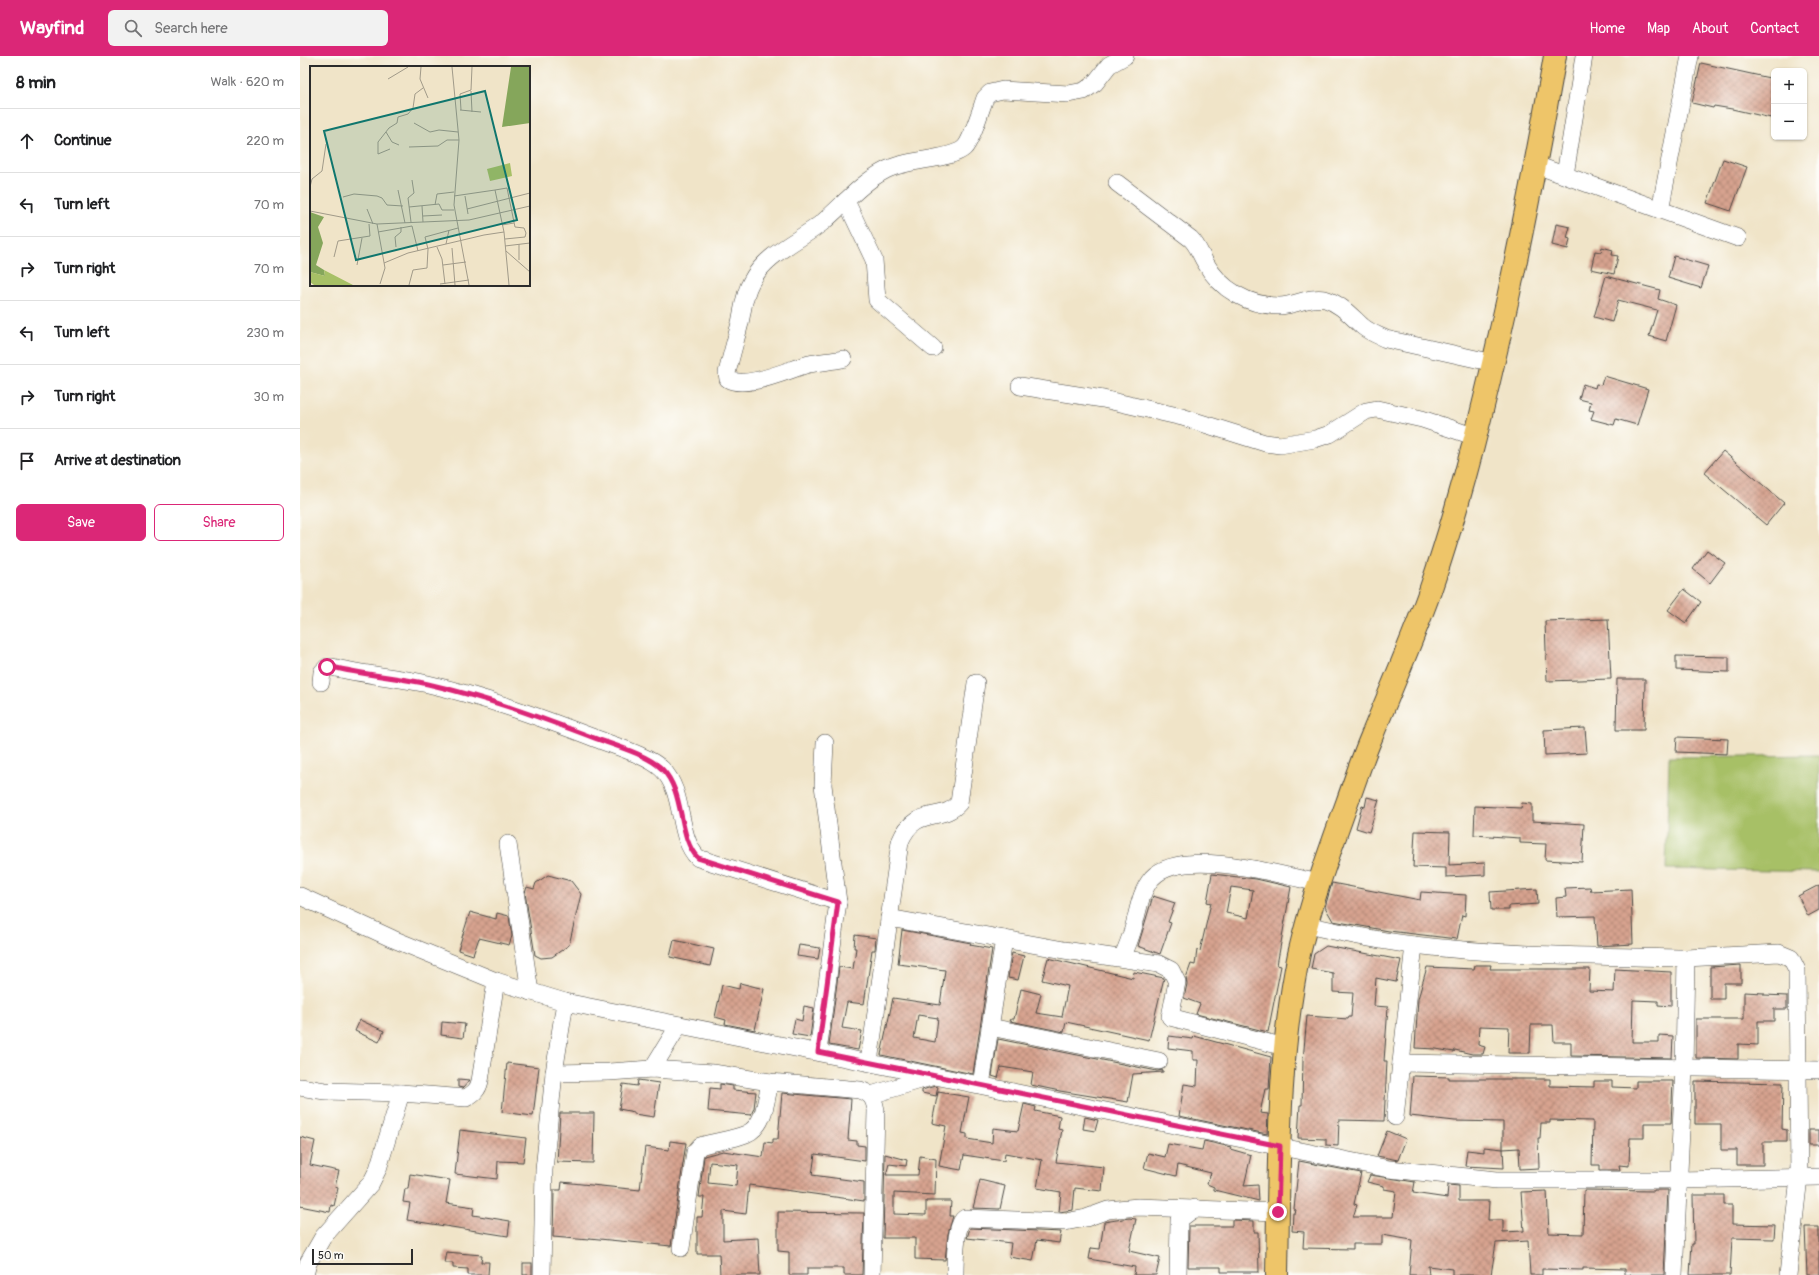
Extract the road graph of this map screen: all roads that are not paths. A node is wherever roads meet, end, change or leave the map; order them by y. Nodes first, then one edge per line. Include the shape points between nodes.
1 (1125, 56) edge
2 (1555, 56) edge
3 (1584, 56) edge
4 (1690, 56) edge
5 (1536, 165) junction
6 (1565, 175) junction
7 (1117, 183) dead end
8 (846, 202) junction
9 (1660, 210) junction
10 (1738, 238) dead end
11 (933, 348) dead end
12 (843, 359) dead end
13 (1494, 364) junction
14 (1020, 386) dead end
15 (1476, 437) junction
16 (321, 682) dead end
17 (976, 683) dead end
18 (825, 743) dead end
19 (508, 844) dead end
20 (1319, 883) junction
21 (300, 896) edge
22 (838, 902) junction
23 (889, 918) junction
24 (1306, 925) junction
25 (1004, 939) junction
26 (1414, 945) junction
27 (1122, 958) junction
28 (1686, 958) junction
29 (496, 981) junction
30 (530, 992) junction
31 (565, 1002) junction
32 (679, 1025) junction
33 (990, 1027) junction
34 (1285, 1047) junction
35 (818, 1052) junction
36 (1160, 1061) dead end
37 (869, 1062) junction
38 (1401, 1063) junction
39 (1684, 1068) junction
40 (652, 1069) junction
41 (1798, 1070) junction
42 (1819, 1070) edge
43 (554, 1073) junction
44 (935, 1076) junction
45 (770, 1082) junction
46 (981, 1085) junction
47 (300, 1087) edge
48 (400, 1094) junction
49 (871, 1096) junction
50 (1395, 1117) dead end
51 (1280, 1146) junction
52 (1799, 1177) junction
53 (1819, 1177) edge
54 (1679, 1180) junction
55 (1195, 1208) junction
56 (1278, 1212) junction
57 (681, 1248) dead end
58 (304, 1275) edge
59 (542, 1275) edge
60 (872, 1275) edge
61 (955, 1275) edge
62 (1178, 1275) edge
63 (1277, 1275) edge
64 (1674, 1275) edge
65 (1788, 1275) edge

1 - 8 street via 1109,65 1095,83 1084,91 1068,94 1003,90 990,93 985,98 965,148 956,153 902,163 886,170 872,178
2 - 5 main road
3 - 6 street
4 - 9 street
5 - 6 street
5 - 13 main road
6 - 9 street
7 - 13 street via 1192,239 1219,282 1236,296 1279,306 1315,298 1324,299 1336,303 1370,332 1386,339
8 - 11 street via 874,260 877,300
8 - 12 street via 758,270 750,282 746,295 727,376 732,382 753,381 810,364
9 - 10 street
13 - 15 main road
14 - 15 street via 1103,399 1280,445 1320,438 1366,411 1377,409 1422,419
15 - 20 main road via 1430,592 1370,740
16 - 22 street via 322,672 327,667 332,667 427,684 494,702 630,751 656,764 667,775 679,804 689,846 698,858
17 - 23 street via 959,803 950,810 915,821 905,831 900,842
18 - 22 street via 823,785
19 - 30 street
20 - 24 main road
20 - 27 street via 1201,862 1182,864 1166,870 1153,877 1144,891
21 - 29 street
22 - 35 street
23 - 25 street
23 - 37 street
24 - 26 street
24 - 34 main road via 1291,998
25 - 27 street
25 - 33 street
26 - 28 street via 1537,955
26 - 38 street
27 - 34 street via 1160,964 1171,970 1176,982 1170,1017
28 - 39 street
28 - 41 street via 1779,953 1791,958 1797,970
29 - 30 street
29 - 48 street via 480,1081 475,1093 466,1098
30 - 31 street
31 - 32 street
31 - 43 street
32 - 35 street
32 - 40 street
33 - 36 street
33 - 46 street
34 - 51 main road
35 - 37 street
37 - 44 street
38 - 39 street
38 - 50 street
39 - 41 street
39 - 54 street
40 - 43 street
40 - 45 street via 713,1073
41 - 42 street
41 - 52 street
43 - 59 street via 544,1170
44 - 46 street
44 - 49 street
45 - 49 street via 860,1090
45 - 57 street via 765,1107 756,1128 747,1134 700,1146 695,1152
46 - 51 street
47 - 48 street via 325,1091
48 - 58 street via 378,1169 371,1183 323,1237
49 - 60 street via 876,1110
51 - 54 street via 1389,1169 1497,1180
51 - 56 main road
52 - 53 street
52 - 54 street
52 - 65 street
54 - 64 street
55 - 56 street
55 - 61 street via 1118,1208 1065,1222 965,1218 959,1223
55 - 62 street via 1179,1220
56 - 63 main road

